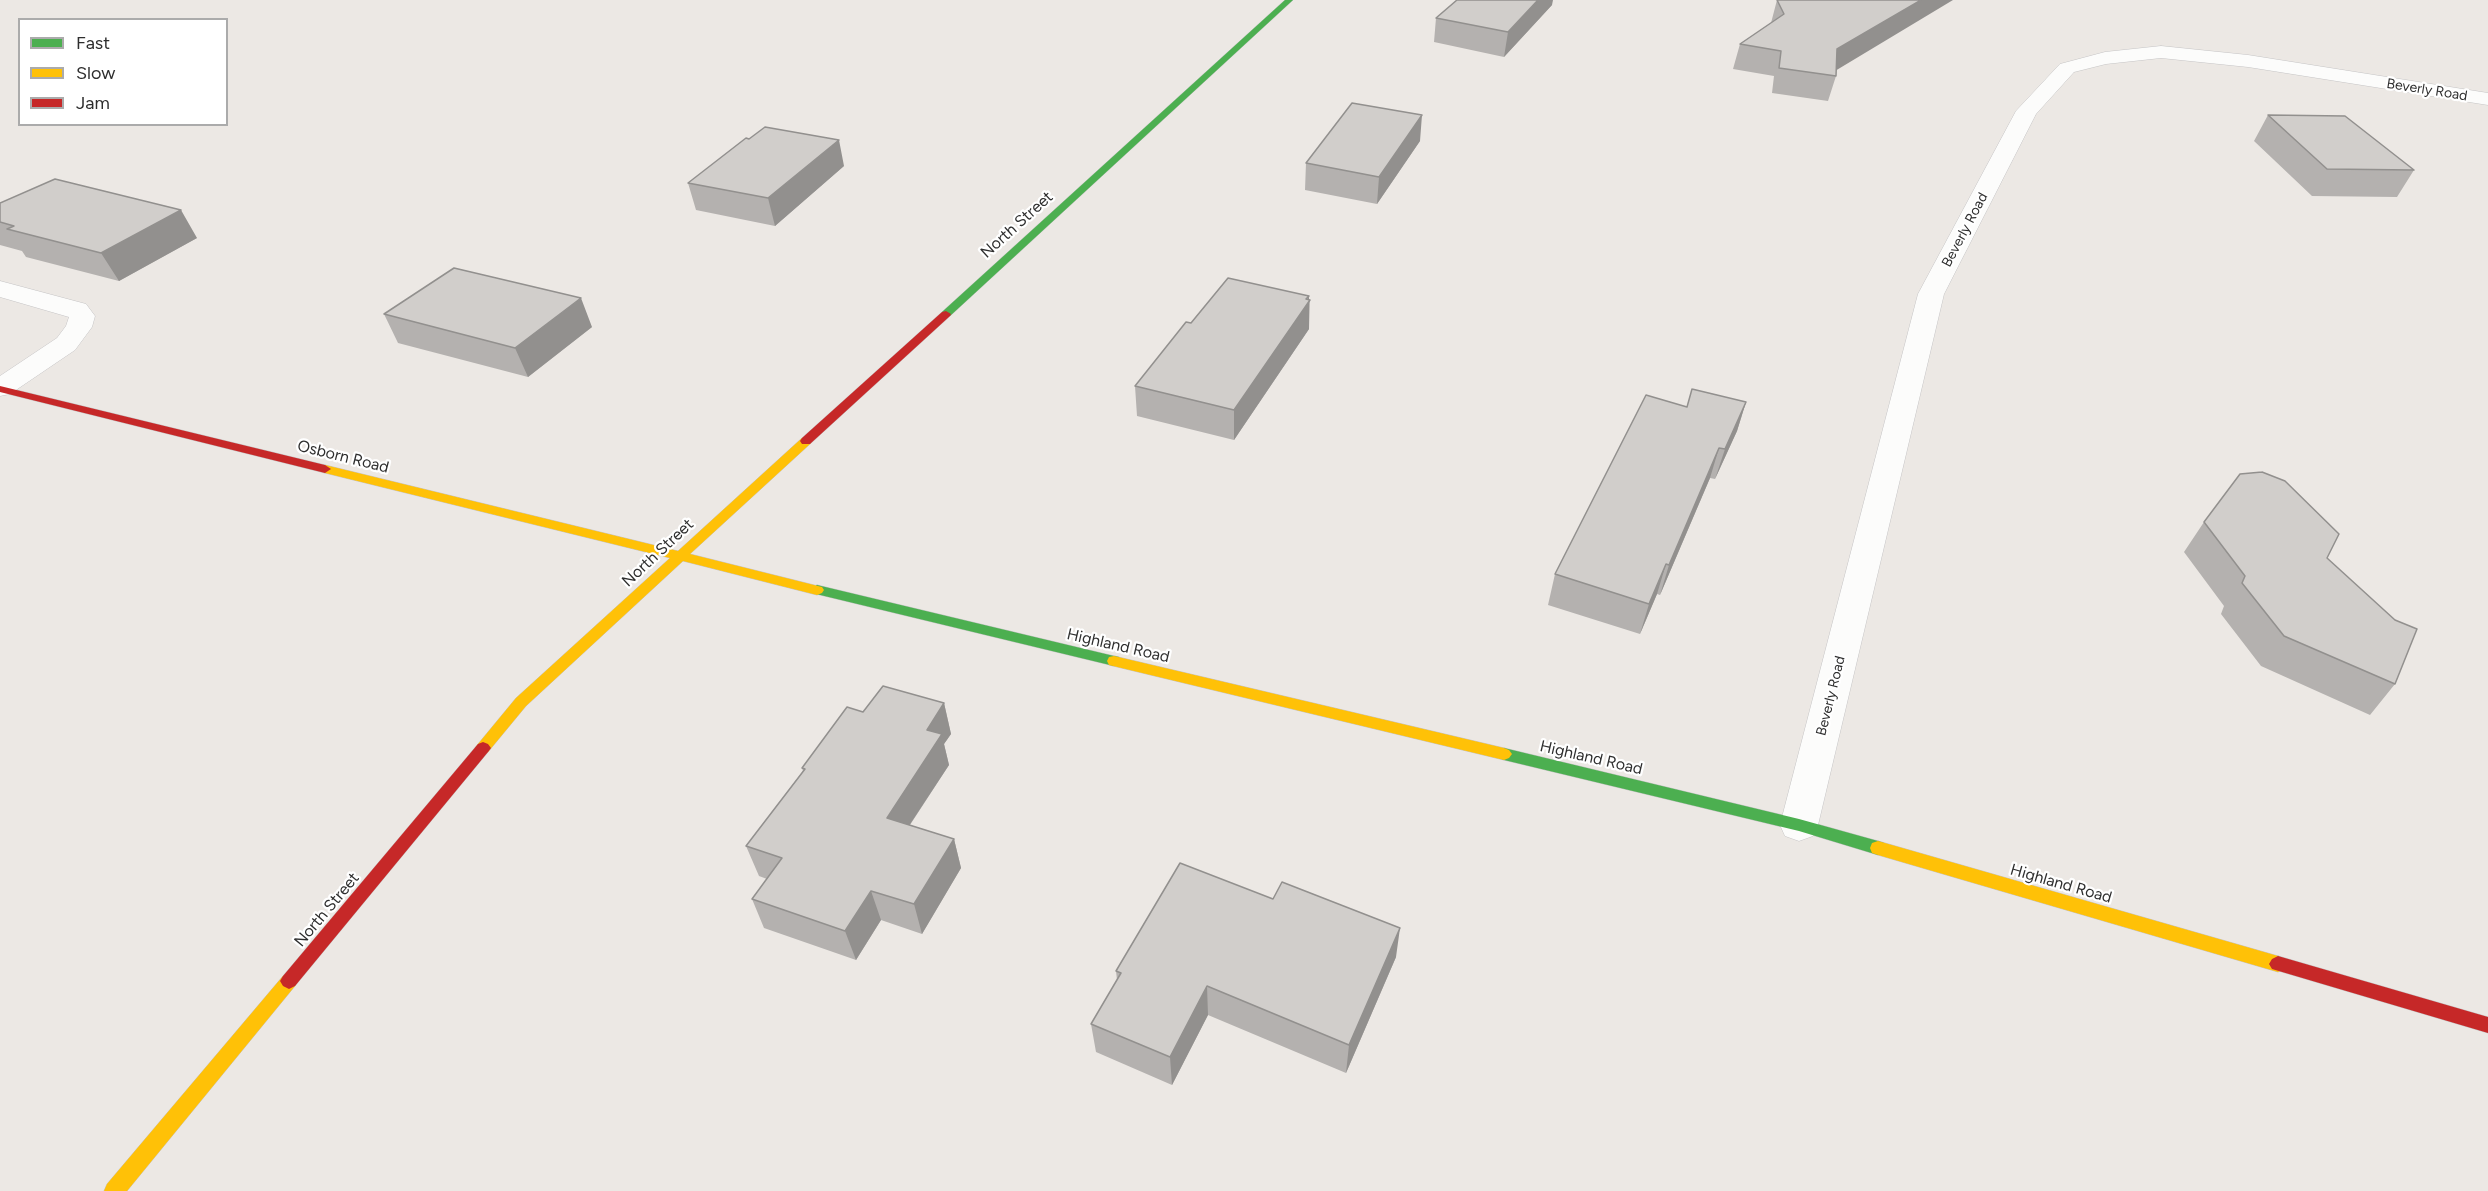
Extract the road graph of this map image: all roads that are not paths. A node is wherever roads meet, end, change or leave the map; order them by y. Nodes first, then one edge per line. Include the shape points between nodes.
1 (1289, 0) edge
2 (2488, 99) edge
3 (0, 289) edge
4 (0, 388) edge
5 (678, 557) junction
6 (1799, 825) junction
7 (2488, 1025) edge
8 (114, 1191) edge

1 - 5 street, North Street
2 - 6 street, Beverly Road via 2247,61 2161,52 2105,58 2067,68 2027,111 1931,294
3 - 4 street via 77,310 82,316 66,344
4 - 5 street, Osborn Road
5 - 6 street, Highland Road
5 - 8 street, North Street via 521,702
6 - 7 street, Highland Road

